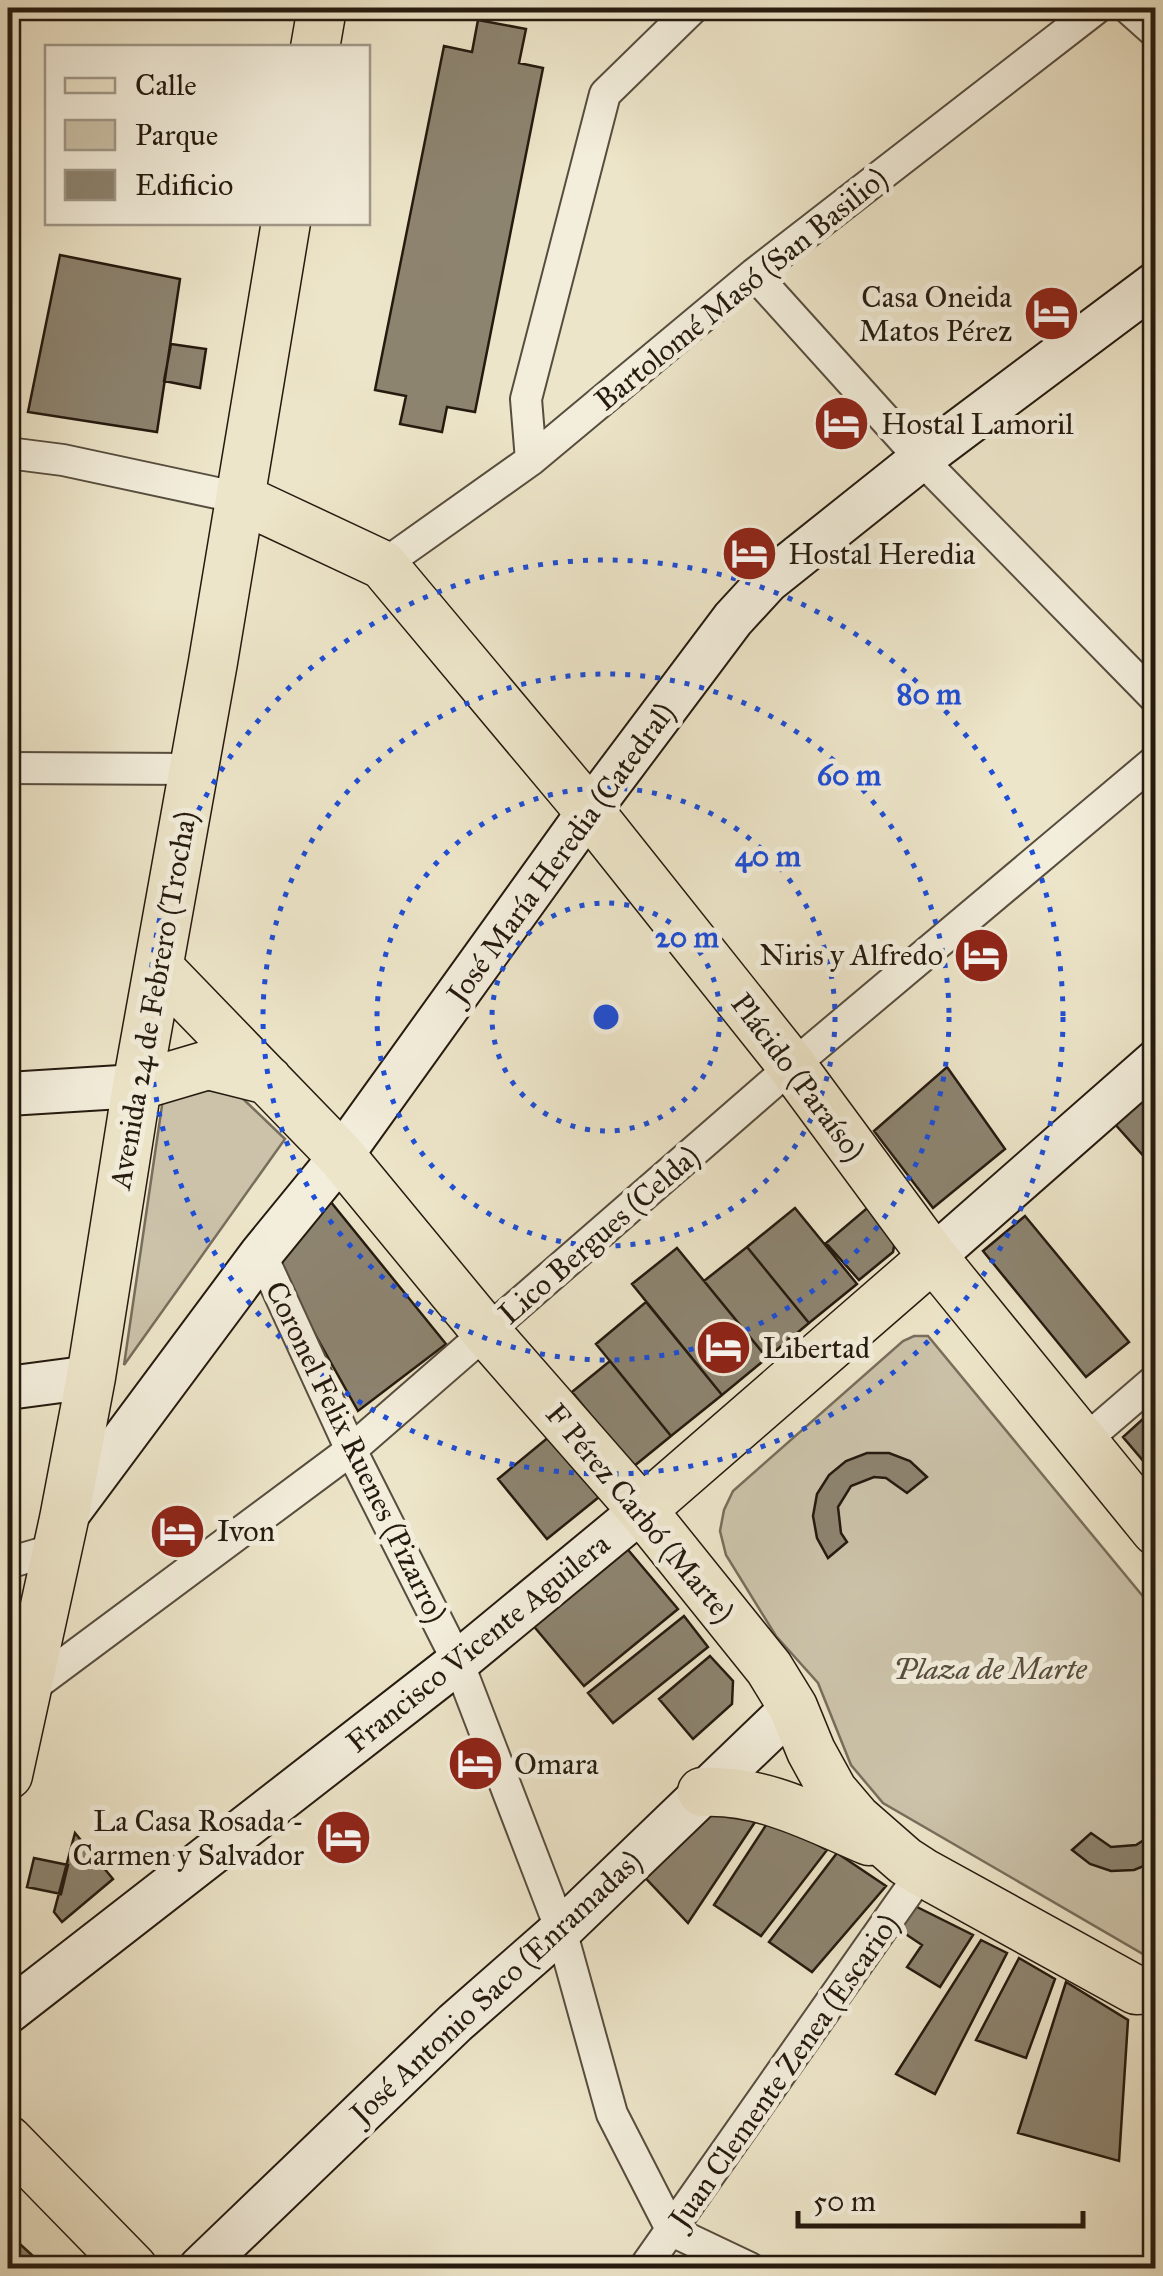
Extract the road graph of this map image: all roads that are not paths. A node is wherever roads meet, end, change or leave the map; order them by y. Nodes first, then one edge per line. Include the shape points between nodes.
1 (322, 8) edge
2 (693, 8) edge
3 (1096, 8) edge
4 (1128, 8) edge
5 (1156, 34) edge
6 (316, 45) edge
7 (286, 225) edge
8 (754, 274) junction
9 (1156, 283) edge
10 (8, 453) edge
11 (531, 460) junction
12 (922, 460) junction
13 (240, 498) junction
14 (383, 565) junction
15 (1156, 699) edge
16 (1156, 760) edge
17 (8, 768) edge
18 (193, 768) junction
19 (589, 811) junction
20 (159, 968) junction
21 (1156, 1061) edge
22 (792, 1066) junction
23 (268, 1080) junction
24 (137, 1086) junction
25 (8, 1094) edge
26 (341, 1156) junction
27 (261, 1254) junction
28 (934, 1257) junction
29 (487, 1333) junction
30 (91, 1378) junction
31 (1156, 1380) edge
32 (8, 1388) edge
33 (1083, 1442) junction
34 (352, 1450) junction
35 (642, 1510) junction
36 (1156, 1531) edge
37 (60, 1534) junction
38 (8, 1563) edge
39 (458, 1662) junction
40 (27, 1692) junction
41 (793, 1707) junction
42 (8, 1775) edge
43 (702, 1792) junction
44 (906, 1861) junction
45 (561, 1930) junction
46 (1149, 1996) edge
47 (8, 2012) edge
48 (8, 2140) edge
49 (672, 2231) junction
50 (133, 2268) edge
51 (200, 2268) edge
52 (644, 2268) edge
53 (750, 2268) edge

1 - 6 main road
2 - 11 street via 605,94 526,399
3 - 8 street, Bartolomé Masó (San Basilio)
4 - 5 street
7 - 13 main road, Avenida 24 de Febrero (Trocha)
8 - 11 street, Bartolomé Masó (San Basilio)
8 - 12 street
9 - 12 street, José María Heredia (Catedral)
10 - 13 street
11 - 14 street, Bartolomé Masó (San Basilio)
12 - 15 street
12 - 19 street, José María Heredia (Catedral) via 768,581
13 - 14 main road, Plácido (Paraíso)
13 - 18 main road, Avenida 24 de Febrero (Trocha)
14 - 19 main road, Plácido (Paraíso)
16 - 22 street, Lico Bergues (Celda)
17 - 18 street
18 - 20 main road, Avenida 24 de Febrero (Trocha)
19 - 22 main road, Plácido (Paraíso)
19 - 26 street, José María Heredia (Catedral)
20 - 23 main road, F Pérez Carbó (Marte)
20 - 24 main road, Avenida 24 de Febrero (Trocha)
21 - 28 street
22 - 28 main road, Plácido (Paraíso)
22 - 29 street, Lico Bergues (Celda)
23 - 24 main road via 208,1065
23 - 26 main road, F Pérez Carbó (Marte)
24 - 25 street
24 - 30 main road, Avenida 24 de Febrero (Trocha)
26 - 27 street, José María Heredia (Catedral)
26 - 29 main road, F Pérez Carbó (Marte)
27 - 34 street, Coronel Felix Ruenes (Pizarro)
27 - 37 street, José María Heredia (Catedral)
28 - 33 main road, Plácido (Paraíso)
28 - 35 main road, Francisco Vicente Aguilera
29 - 34 street, Lico Bergues (Celda)
29 - 35 main road, F Pérez Carbó (Marte)
30 - 32 street
30 - 37 main road, Avenida 24 de Febrero (Trocha)
31 - 33 street
33 - 36 main road, Plácido (Paraíso)
34 - 39 street, Coronel Felix Ruenes (Pizarro)
34 - 40 street, Lico Bergues (Celda)
35 - 39 street, Francisco Vicente Aguilera
35 - 41 main road, F Pérez Carbó (Marte)
37 - 38 street
37 - 40 main road, Avenida 24 de Febrero (Trocha)
39 - 45 street, Coronel Felix Ruenes (Pizarro)
39 - 47 street, Francisco Vicente Aguilera
40 - 42 main road, Avenida 24 de Febrero (Trocha)
41 - 43 street, José Antonio Saco (Enramadas)
41 - 44 main road, F Pérez Carbó (Marte) via 833,1790
43 - 44 main road via 729,1791 786,1805
43 - 45 street, José Antonio Saco (Enramadas)
44 - 46 main road, F Pérez Carbó (Marte)
44 - 49 street, Juan Clemente Zenea (Escario)
45 - 49 street, Coronel Felix Ruenes (Pizarro) via 612,2114
45 - 51 street, José Antonio Saco (Enramadas)
48 - 50 main road
49 - 52 street, Juan Clemente Zenea (Escario)
49 - 53 street

